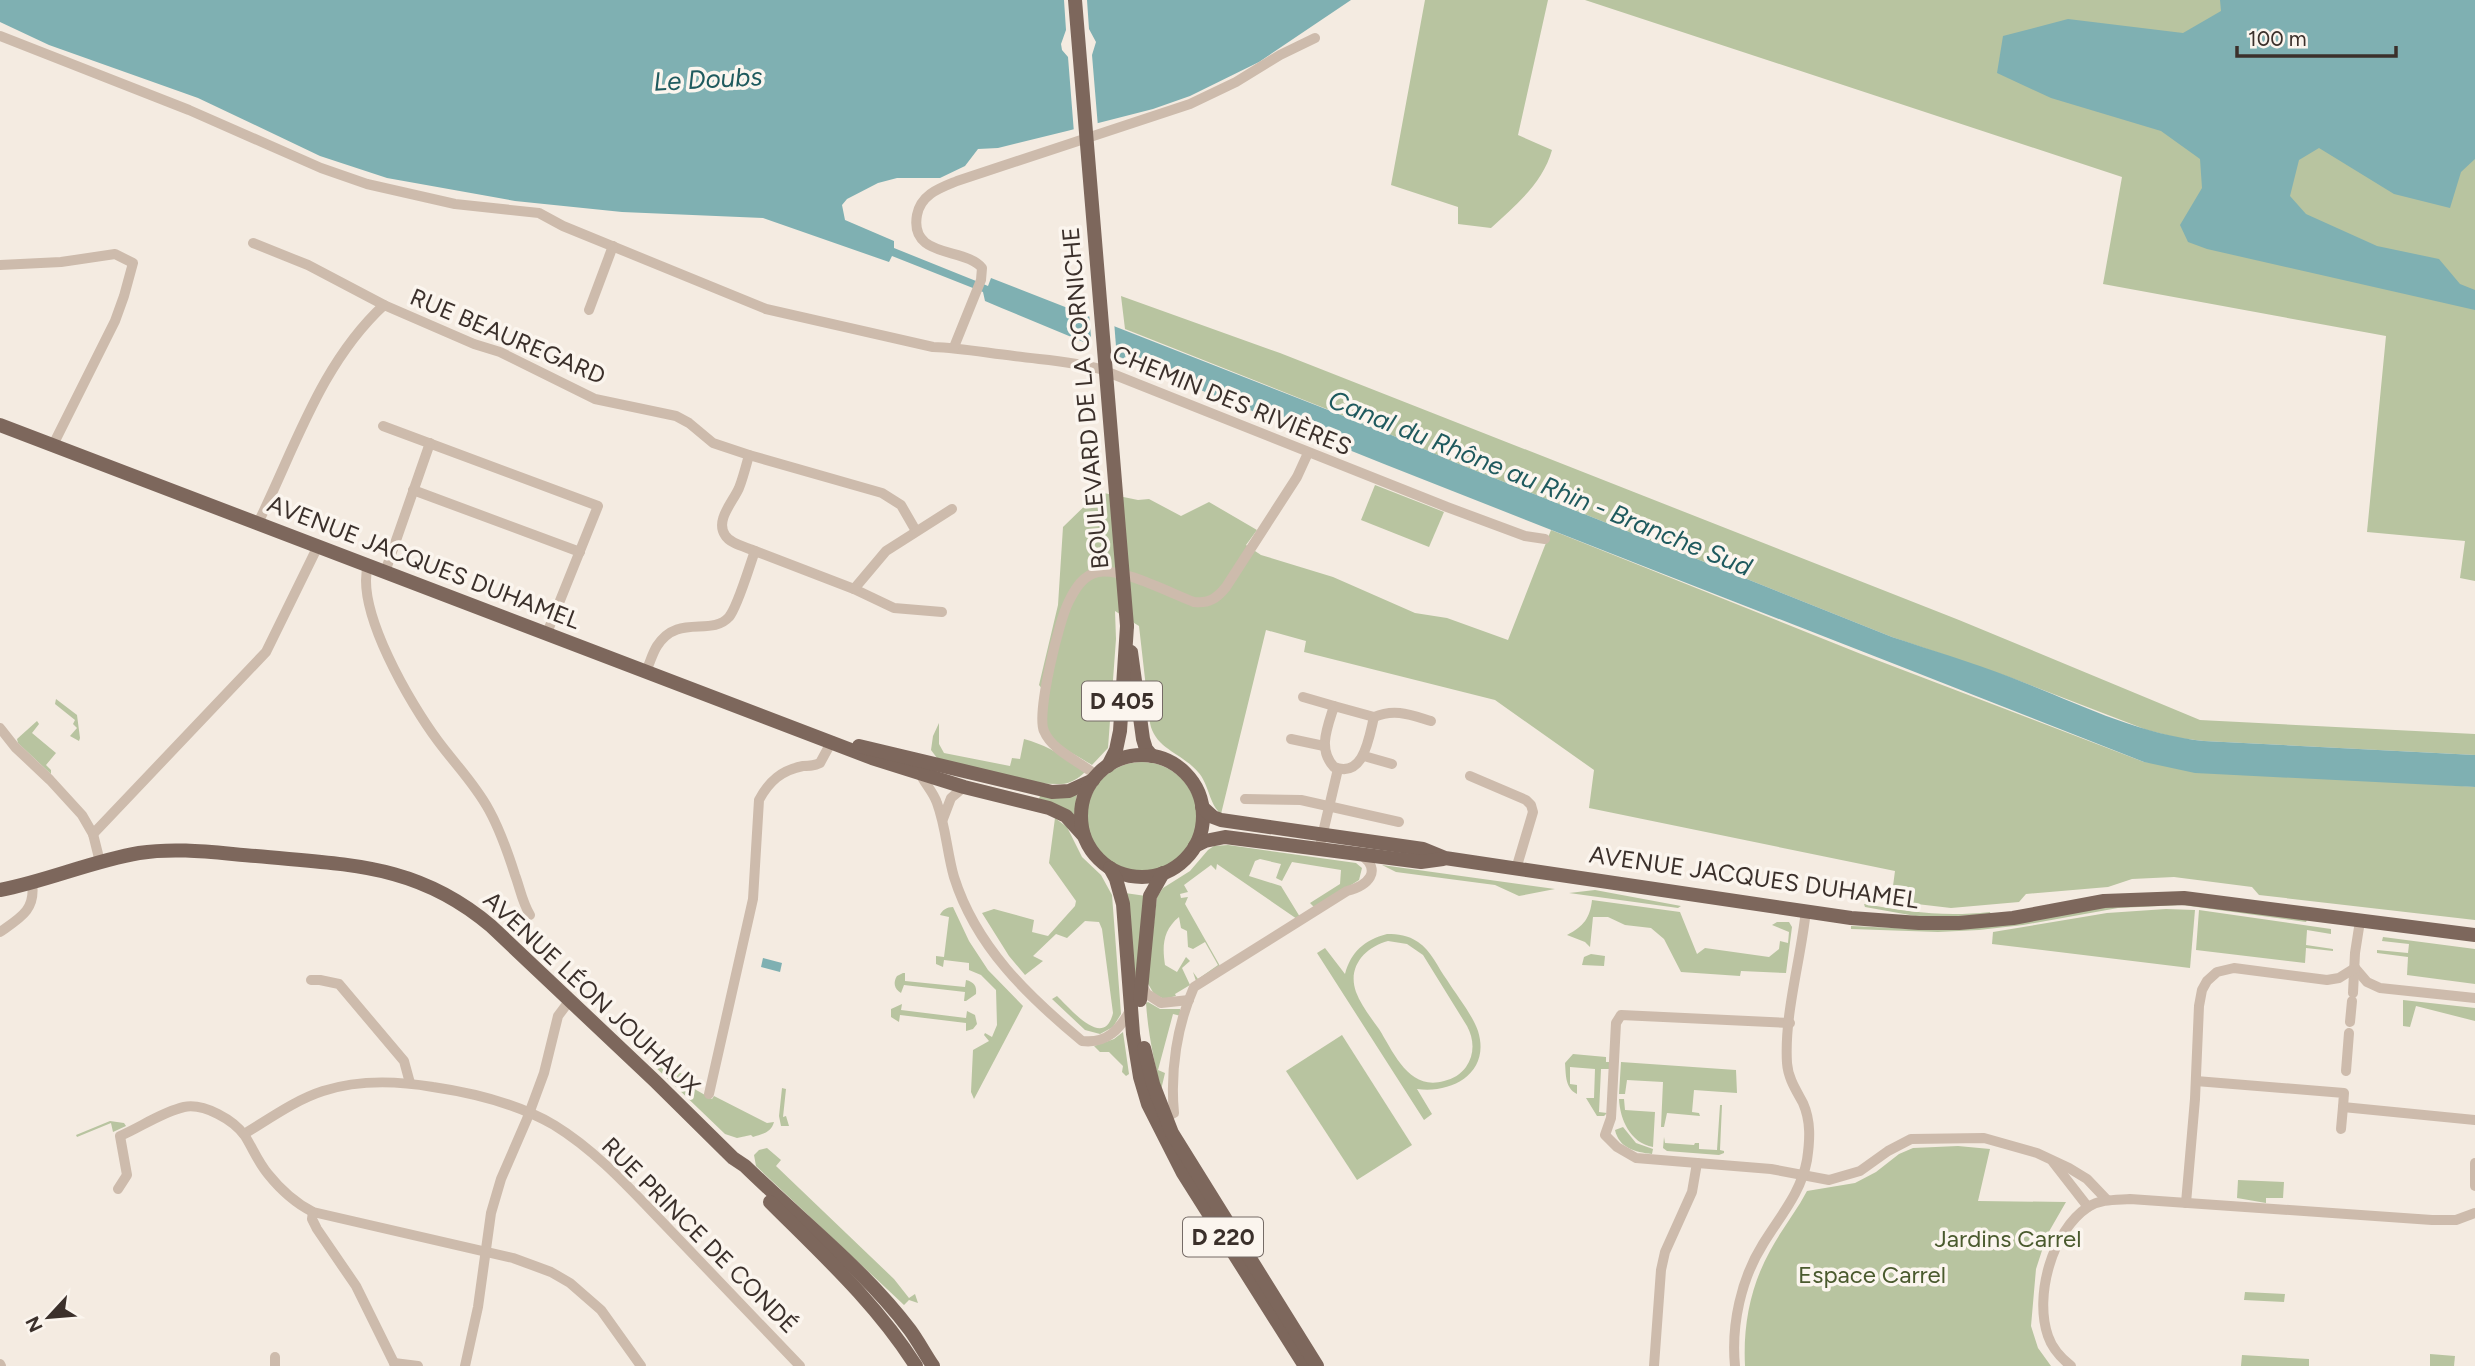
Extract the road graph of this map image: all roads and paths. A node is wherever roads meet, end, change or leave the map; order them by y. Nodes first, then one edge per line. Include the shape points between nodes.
1 (1076, 0) edge
2 (0, 36) edge
3 (1315, 38) dead end
4 (253, 243) dead end
5 (613, 246) junction
6 (0, 265) edge
7 (384, 305) junction
8 (589, 310) dead end
9 (954, 347) junction
10 (0, 426) edge
11 (383, 426) dead end
12 (430, 443) junction
13 (53, 445) junction
14 (1308, 453) junction
15 (749, 455) junction
16 (413, 491) junction
17 (952, 509) dead end
18 (258, 523) junction
19 (916, 531) junction
20 (1545, 539) dead end
21 (318, 546) junction
22 (755, 551) junction
23 (580, 552) junction
24 (368, 565) junction
25 (385, 572) junction
26 (854, 589) junction
27 (942, 612) dead end
28 (1127, 631) junction
29 (547, 634) junction
30 (646, 671) junction
31 (1303, 697) dead end
32 (1334, 706) junction
33 (1374, 717) junction
34 (1431, 721) dead end
35 (0, 728) edge
36 (1291, 739) dead end
37 (832, 741) junction
38 (1324, 746) junction
39 (1152, 756) junction
40 (1364, 756) junction
41 (1392, 764) dead end
42 (1108, 766) junction
43 (920, 767) junction
44 (1338, 769) junction
45 (1470, 776) dead end
46 (1095, 777) junction
47 (964, 787) junction
48 (1245, 799) dead end
49 (1328, 806) junction
50 (1202, 807) junction
51 (943, 819) junction
52 (1399, 822) dead end
53 (93, 834) junction
54 (1084, 836) junction
55 (1321, 841) junction
56 (1195, 846) junction
57 (1357, 853) junction
58 (1445, 858) junction
59 (100, 862) junction
60 (1110, 868) junction
61 (1516, 869) junction
62 (1164, 873) junction
63 (32, 883) junction
64 (0, 890) edge
65 (1806, 910) junction
66 (530, 915) dead end
67 (2360, 920) junction
68 (0, 932) edge
69 (2475, 935) edge
70 (2355, 968) junction
71 (311, 980) dead end
72 (1140, 983) junction
73 (2475, 998) edge
74 (570, 1000) junction
75 (1189, 1000) junction
76 (1131, 1009) junction
77 (1790, 1023) junction
78 (2196, 1082) junction
79 (410, 1083) junction
80 (2344, 1093) junction
81 (709, 1094) dead end
82 (2343, 1107) junction
83 (529, 1114) junction
84 (1165, 1118) junction
85 (2475, 1120) edge
86 (2341, 1129) dead end
87 (244, 1134) junction
88 (733, 1158) junction
89 (2051, 1159) junction
90 (1697, 1163) junction
91 (2475, 1163) edge
92 (1804, 1176) junction
93 (2475, 1186) edge
94 (118, 1189) dead end
95 (2107, 1200) junction
96 (2186, 1203) junction
97 (2088, 1207) junction
98 (313, 1212) junction
99 (2475, 1213) edge
100 (486, 1252) junction
101 (393, 1365) edge
102 (418, 1366) edge
103 (465, 1366) edge
104 (640, 1366) edge
105 (800, 1366) edge
106 (916, 1366) edge
107 (933, 1366) edge
108 (1305, 1366) edge
109 (1317, 1366) edge
110 (1654, 1366) edge
111 (1735, 1366) edge
112 (2071, 1366) edge

1 - 28 main road, BOULEVARD DE LA CORNICHE, bridge
2 - 5 street, CHEMIN DES RIVIÈRES via 367,184 455,204 539,214
3 - 9 street via 1190,104 933,191 917,214 921,237 943,252 977,261 982,268
4 - 7 street, RUE BEAUREGARD via 308,265
5 - 8 street
5 - 9 street, CHEMIN DES RIVIÈRES via 766,309
6 - 13 street via 115,254 133,263 115,321
7 - 15 street, RUE BEAUREGARD via 500,352 595,399 683,419 713,443
7 - 18 street, RUE BEAUREGARD via 366,321 335,366
9 - 14 street, CHEMIN DES RIVIÈRES via 1080,363
10 - 13 main road, AVENUE JACQUES DUHAMEL
11 - 12 street
12 - 16 street
12 - 23 street via 598,506
13 - 18 main road, AVENUE JACQUES DUHAMEL
14 - 20 street, CHEMIN DES RIVIÈRES via 1525,536
14 - 46 street via 1297,477 1214,599 1194,602 1108,571 1090,575 1076,587 1062,618 1041,723 1048,738
15 - 19 street, RUE BEAUREGARD via 882,493 901,505
15 - 22 street via 722,528 731,541
16 - 23 street
16 - 25 street
17 - 19 street
18 - 21 main road, AVENUE JACQUES DUHAMEL
19 - 26 street via 886,551
21 - 24 main road, AVENUE JACQUES DUHAMEL
21 - 53 street via 265,652
22 - 26 street
22 - 30 street via 729,616 718,624 686,626 669,633 657,645
23 - 29 street
24 - 25 main road, AVENUE JACQUES DUHAMEL
24 - 66 street via 364,579 367,601 400,680 490,810
25 - 29 main road, AVENUE JACQUES DUHAMEL
26 - 27 street via 894,608
28 - 39 main road, BOULEVARD DE LA CORNICHE / D 405 via 1139,720
28 - 42 main road, BOULEVARD DE LA CORNICHE / D 405 via 1118,743
29 - 30 main road, AVENUE JACQUES DUHAMEL
30 - 37 main road, AVENUE JACQUES DUHAMEL
31 - 32 street
32 - 33 street
32 - 38 street
33 - 34 street via 1396,711
33 - 40 street
35 - 53 street via 71,802
36 - 38 street
37 - 43 main road, AVENUE JACQUES DUHAMEL
37 - 81 street via 820,763 778,776 760,800 753,899
38 - 44 street
39 - 42 main road via 1126,757
39 - 50 main road via 1185,774
40 - 41 street
40 - 44 street via 1352,767
42 - 46 main road
43 - 46 main road, AVENUE JACQUES DUHAMEL via 1052,792 1069,791
43 - 47 main road, AVENUE JACQUES DUHAMEL
43 - 51 street
44 - 49 street
45 - 61 street via 1531,805 1533,812
46 - 54 main road via 1083,803
47 - 51 street via 951,798
47 - 54 main road, AVENUE JACQUES DUHAMEL via 1049,808 1066,816
48 - 49 street via 1301,800
49 - 52 street
49 - 55 street
50 - 55 main road, AVENUE JACQUES DUHAMEL via 1221,820
50 - 56 main road via 1202,827
51 - 76 street via 955,878 986,944 1005,970 1082,1041 1111,1036
53 - 59 street
54 - 60 main road via 1096,857
55 - 56 main road, AVENUE JACQUES DUHAMEL via 1225,837
55 - 57 main road, AVENUE JACQUES DUHAMEL
55 - 58 main road, AVENUE JACQUES DUHAMEL via 1423,849
56 - 62 main road via 1184,861
57 - 58 main road, AVENUE JACQUES DUHAMEL via 1421,862
57 - 75 street via 1371,869 1363,886 1347,891 1195,987
58 - 61 main road, AVENUE JACQUES DUHAMEL
59 - 63 main road, AVENUE LÉON JOUHAUX
59 - 74 main road, AVENUE LÉON JOUHAUX via 142,852 187,850 385,870 430,886 464,905
60 - 62 main road via 1139,877
60 - 76 main road, D 220 via 1125,919
61 - 65 main road, AVENUE JACQUES DUHAMEL
62 - 72 main road, D 220 via 1150,896
63 - 64 main road, AVENUE LÉON JOUHAUX
63 - 68 street via 29,909
65 - 67 main road, AVENUE JACQUES DUHAMEL via 1938,924 2013,918 2104,901 2184,898
65 - 77 street
67 - 69 main road, AVENUE JACQUES DUHAMEL
67 - 70 street
70 - 73 street via 2380,988
70 - 78 street via 2327,980 2234,968 2214,974 2200,996
70 - 80 street
71 - 79 street via 339,984 404,1061
72 - 75 street via 1161,1003
72 - 84 main road, D 220 via 1146,1060
74 - 83 street via 558,1016
74 - 88 main road, AVENUE LÉON JOUHAUX
75 - 84 street via 1173,1066 1174,1113
76 - 108 main road, D 220 via 1140,1077 1163,1136
77 - 90 street via 1621,1015 1616,1023 1611,1118 1605,1135 1636,1158
77 - 92 street via 1787,1064 1809,1124
78 - 80 street
78 - 96 street
79 - 83 street, RUE PRINCE DE CONDÉ via 464,1092
79 - 87 street, RUE PRINCE DE CONDÉ via 324,1090
80 - 82 street
82 - 85 street
82 - 86 street
83 - 100 street via 501,1179
83 - 105 street, RUE PRINCE DE CONDÉ via 601,1159
84 - 109 main road, D 220
87 - 94 street via 214,1112 197,1106 165,1114 120,1136 127,1175
87 - 98 street via 268,1174
88 - 106 main road via 752,1184 866,1300
88 - 107 main road, AVENUE LÉON JOUHAUX via 892,1308
89 - 92 street via 1992,1139 1920,1138 1901,1143 1849,1175 1829,1180
89 - 95 street via 2087,1179
89 - 97 street
90 - 92 street
90 - 110 street via 1692,1192 1661,1270
91 - 93 street
92 - 111 street via 1747,1275 1738,1315
95 - 96 street
95 - 97 street
96 - 99 street via 2432,1220 2456,1220
97 - 112 street via 2066,1230 2046,1276 2047,1333 2057,1353
98 - 100 street
98 - 101 street via 317,1229 356,1286
100 - 103 street
100 - 104 street via 531,1264 570,1283 601,1310
101 - 102 street

